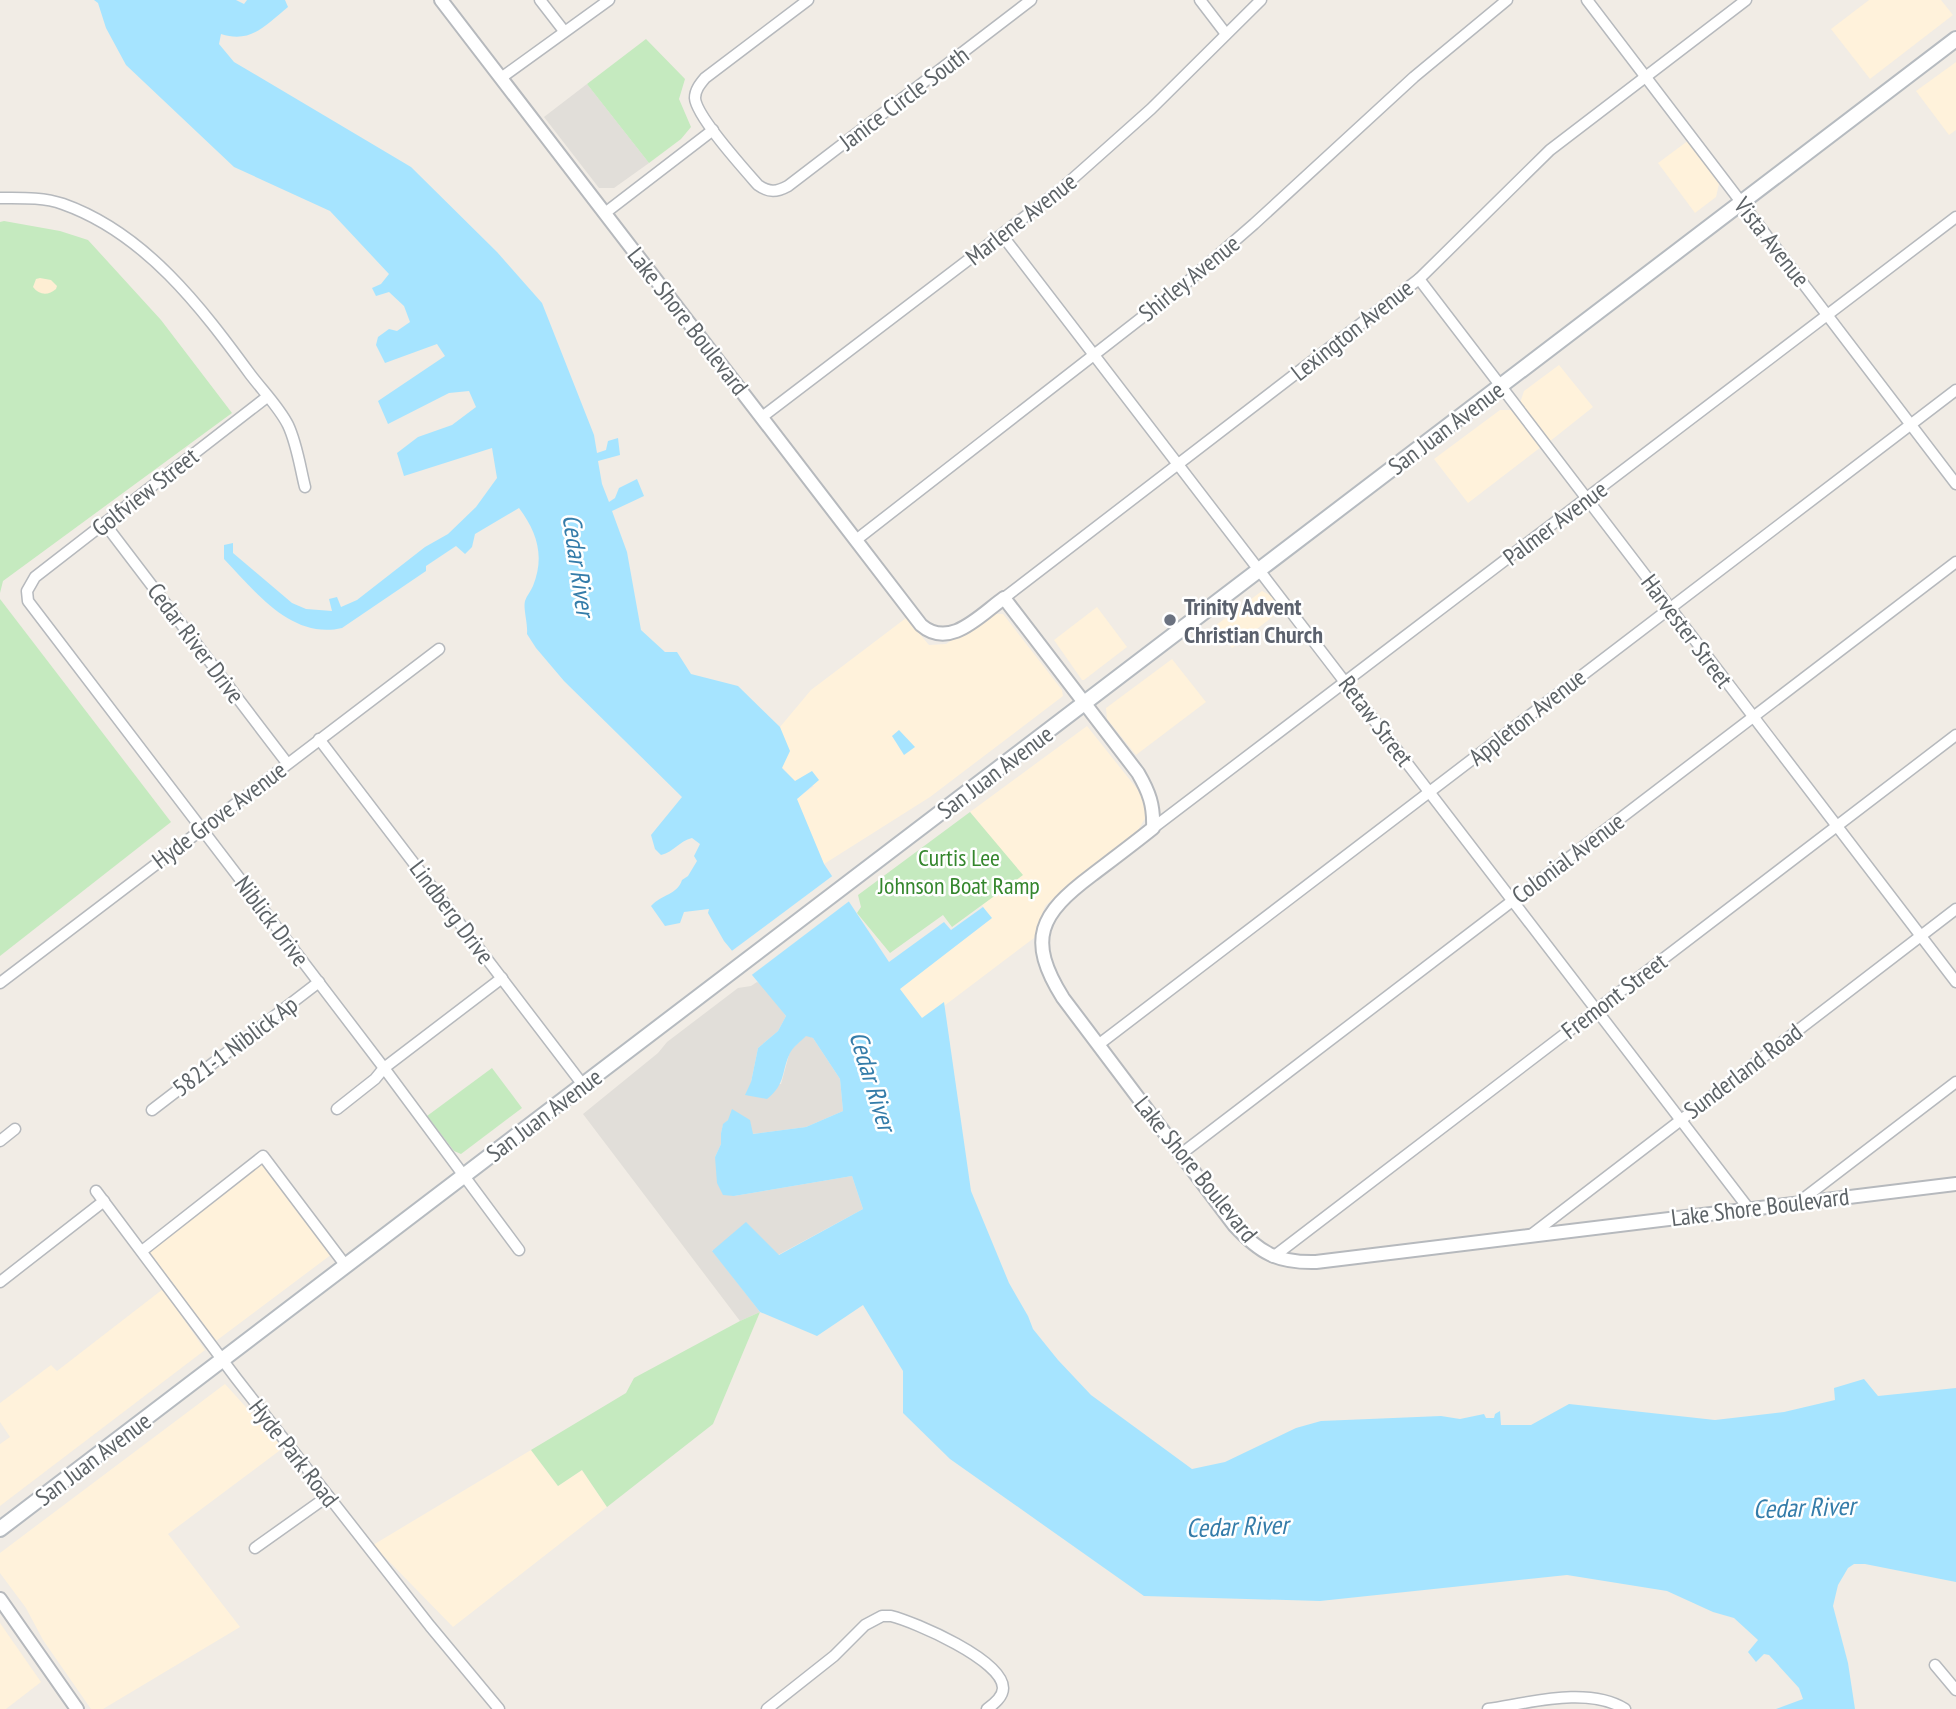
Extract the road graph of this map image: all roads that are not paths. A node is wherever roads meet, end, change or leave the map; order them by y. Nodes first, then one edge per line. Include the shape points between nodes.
1 (441, 0) edge
2 (540, 0) edge
3 (609, 0) edge
4 (807, 0) edge
5 (1031, 0) edge
6 (1200, 0) edge
7 (1261, 0) edge
8 (1507, 0) edge
9 (1587, 0) edge
10 (1746, 0) edge
11 (564, 31) junction
12 (1226, 34) junction
13 (1956, 39) edge
14 (1645, 76) junction
15 (501, 78) junction
16 (713, 130) junction
17 (0, 198) edge
18 (1742, 203) junction
19 (605, 213) junction
20 (1956, 218) edge
21 (1002, 235) junction
22 (1419, 279) junction
23 (1828, 315) junction
24 (1094, 355) junction
25 (1501, 386) junction
26 (1956, 390) edge
27 (267, 397) junction
28 (762, 417) junction
29 (1910, 425) junction
30 (1178, 463) junction
31 (1956, 484) edge
32 (305, 487) dead end
33 (1586, 499) junction
34 (105, 524) junction
35 (856, 540) junction
36 (1956, 562) edge
37 (1260, 570) junction
38 (27, 591) joint
39 (1004, 598) junction
40 (1670, 608) junction
41 (940, 635) joint
42 (439, 649) dead end
43 (1346, 682) junction
44 (1084, 703) junction
45 (1754, 717) junction
46 (1956, 735) edge
47 (319, 739) junction
48 (287, 763) junction
49 (1430, 792) junction
50 (1837, 826) junction
51 (201, 828) junction
52 (1153, 828) junction
53 (1513, 900) junction
54 (1956, 909) edge
55 (1921, 936) junction
56 (502, 978) junction
57 (319, 982) junction
58 (1956, 982) edge
59 (0, 983) edge
60 (1596, 1010) junction
61 (1098, 1045) junction
62 (384, 1068) junction
63 (1956, 1082) edge
64 (583, 1085) junction
65 (337, 1109) dead end
66 (152, 1110) dead end
67 (1680, 1119) junction
68 (15, 1129) dead end
69 (0, 1141) edge
70 (1181, 1154) junction
71 (464, 1176) junction
72 (1956, 1184) edge
73 (96, 1191) dead end
74 (104, 1201) junction
75 (1800, 1202) junction
76 (1749, 1209) junction
77 (1531, 1235) junction
78 (519, 1250) dead end
79 (142, 1251) junction
80 (1273, 1257) junction
81 (346, 1266) junction
82 (0, 1282) edge
83 (222, 1360) junction
84 (328, 1496) junction
85 (0, 1530) edge
86 (255, 1548) dead end
87 (0, 1599) edge
88 (1935, 1665) dead end
89 (1956, 1690) edge
90 (1513, 1707) edge
91 (77, 1709) edge
92 (499, 1709) edge
93 (767, 1709) edge
94 (987, 1709) edge
95 (1488, 1709) edge
96 (1625, 1709) edge

1 - 15 street, Lake Shore Boulevard
2 - 11 street
3 - 11 street
4 - 16 street via 705,78 696,91 697,107
5 - 16 street, Janice Circle South via 788,186 774,192 758,185
6 - 12 street
7 - 12 street, Marlene Avenue
8 - 24 street, Shirley Avenue via 1414,77 1244,233
9 - 14 street, Vista Avenue
10 - 14 street, Lexington Avenue
11 - 15 street
12 - 21 street, Marlene Avenue via 1095,161
13 - 18 main road, San Juan Avenue
14 - 18 street, Vista Avenue
14 - 22 street, Lexington Avenue via 1550,150
15 - 19 street, Lake Shore Boulevard
16 - 19 street
17 - 27 street via 64,205 132,243 198,305
18 - 23 street, Vista Avenue
18 - 25 main road, San Juan Avenue
19 - 28 street, Lake Shore Boulevard
20 - 23 street, Palmer Avenue
21 - 24 street, Retaw Street
21 - 28 street, Marlene Avenue
22 - 25 street, Harvester Street
22 - 30 street, Lexington Avenue
23 - 29 street, Vista Avenue
23 - 33 street, Palmer Avenue
24 - 30 street, Retaw Street
24 - 35 street, Shirley Avenue
25 - 33 street, Harvester Street
25 - 37 main road, San Juan Avenue
26 - 29 street, Appleton Avenue
27 - 32 street via 288,426
27 - 34 street, Golfview Street
28 - 35 street, Lake Shore Boulevard
29 - 31 street, Vista Avenue
29 - 40 street, Appleton Avenue
30 - 37 street, Retaw Street
30 - 39 street, Lexington Avenue
33 - 40 street, Harvester Street
33 - 43 street, Palmer Avenue
34 - 38 street, Golfview Street via 35,577
34 - 48 street, Cedar River Drive
35 - 41 street, Lake Shore Boulevard via 921,625
36 - 45 street, Colonial Avenue
37 - 43 street, Retaw Street
37 - 44 main road, San Juan Avenue
38 - 51 street, Niblick Drive via 28,601
39 - 41 street, Lexington Avenue via 952,634
39 - 44 street
40 - 45 street, Harvester Street
40 - 49 street, Appleton Avenue
42 - 47 street, Hyde Grove Avenue
43 - 49 street, Retaw Street
43 - 52 street, Palmer Avenue
44 - 52 street via 1151,795
44 - 64 main road, San Juan Avenue
45 - 50 street, Harvester Street
45 - 53 street, Colonial Avenue
46 - 50 street, Fremont Street
47 - 48 street, Hyde Grove Avenue
47 - 56 street, Lindberg Drive
48 - 51 street, Hyde Grove Avenue
49 - 53 street, Retaw Street
49 - 61 street, Appleton Avenue
50 - 55 street, Harvester Street
50 - 60 street, Fremont Street
51 - 57 street, Niblick Drive
51 - 59 street, Hyde Grove Avenue
52 - 61 street, Lake Shore Boulevard via 1066,895 1052,910 1042,936 1041,951 1051,979
53 - 60 street, Retaw Street
53 - 70 street, Colonial Avenue
54 - 55 street, Sunderland Road
55 - 58 street, Harvester Street
55 - 67 street, Sunderland Road
56 - 62 street
56 - 64 street, Lindberg Drive
57 - 62 street, Niblick Drive
57 - 66 street, 5821-1 Niblick Ap
60 - 67 street, Retaw Street
60 - 80 street, Fremont Street
61 - 70 street, Lake Shore Boulevard
62 - 65 street
62 - 71 street, Niblick Drive
63 - 75 street
64 - 71 main road, San Juan Avenue
67 - 76 street, Retaw Street
67 - 77 street, Sunderland Road
68 - 69 street
70 - 80 street, Lake Shore Boulevard via 1244,1236
71 - 78 street, Niblick Drive
71 - 81 main road, San Juan Avenue
72 - 75 street, Lake Shore Boulevard
73 - 74 street, Hyde Park Road
74 - 79 street, Hyde Park Road
74 - 82 street
75 - 76 street, Lake Shore Boulevard
76 - 77 street, Lake Shore Boulevard
77 - 80 street, Lake Shore Boulevard via 1316,1262
79 - 81 street via 263,1156
79 - 83 street, Hyde Park Road
81 - 83 main road, San Juan Avenue
83 - 84 street, Hyde Park Road
83 - 85 main road, San Juan Avenue
84 - 86 street
84 - 92 street, Hyde Park Road
87 - 91 street
88 - 89 street
90 - 95 street
90 - 96 street via 1588,1697
93 - 94 street via 865,1625 882,1616 898,1618 971,1653 999,1675 1002,1695

